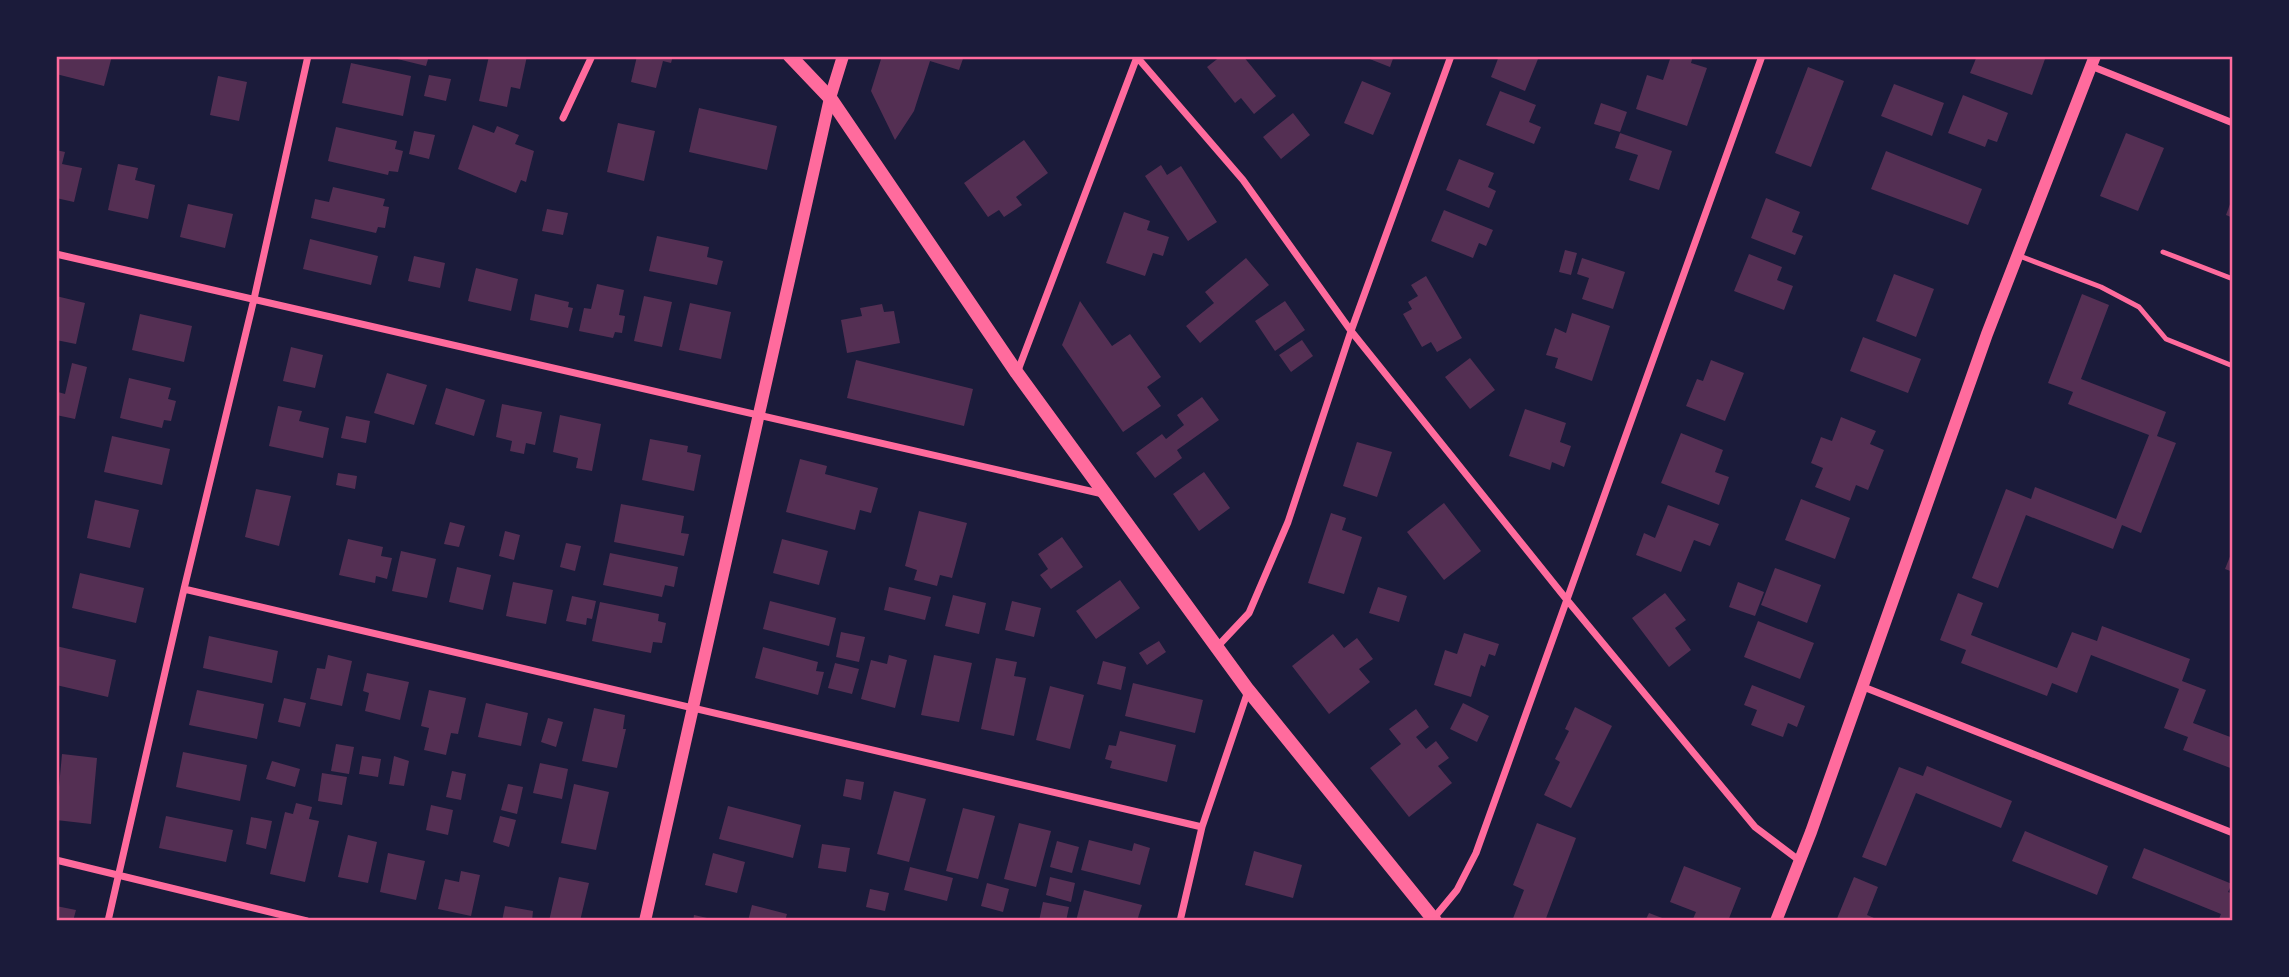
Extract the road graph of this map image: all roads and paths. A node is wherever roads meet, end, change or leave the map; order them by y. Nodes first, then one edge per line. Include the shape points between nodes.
1 (308, 56) edge
2 (592, 56) edge
3 (790, 56) edge
4 (843, 56) edge
5 (1451, 56) edge
6 (1762, 56) edge
7 (1137, 57) edge
8 (2093, 61) edge
9 (830, 97) junction
10 (563, 118) dead end
11 (2233, 123) edge
12 (2163, 252) dead end
13 (56, 254) edge
14 (2017, 255) junction
15 (2233, 279) edge
16 (254, 299) junction
17 (1351, 331) junction
18 (2233, 366) edge
19 (1017, 373) junction
20 (760, 415) junction
21 (1103, 494) junction
22 (184, 589) junction
23 (1566, 600) junction
24 (1217, 648) junction
25 (1861, 686) junction
26 (1248, 690) junction
27 (694, 708) junction
28 (1202, 827) junction
29 (2233, 833) edge
30 (56, 860) edge
31 (1800, 861) junction
32 (118, 875) junction
33 (1434, 920) edge
34 (108, 921) edge
35 (307, 921) edge
36 (645, 921) edge
37 (1180, 921) edge
38 (1776, 921) edge

1 - 16 street
2 - 10 street
3 - 9 main road
4 - 9 street
5 - 17 street
6 - 23 street
7 - 17 street via 1243,180
7 - 19 street
8 - 11 street
8 - 14 street
9 - 19 main road
9 - 20 street
12 - 15 lane
13 - 16 street
14 - 18 lane via 2101,287 2139,307 2166,339
14 - 25 street
16 - 20 street
16 - 22 street
17 - 23 street
17 - 24 street via 1288,522 1249,613
19 - 21 main road
20 - 21 street
20 - 27 street
21 - 24 main road
22 - 27 street
22 - 32 street
23 - 31 street via 1755,827
23 - 33 street via 1476,853 1457,890
24 - 26 main road
25 - 29 street
25 - 31 street
26 - 28 street
26 - 33 main road
27 - 28 street
27 - 36 street
28 - 37 street
30 - 32 street
31 - 38 street
32 - 34 street
32 - 35 street

